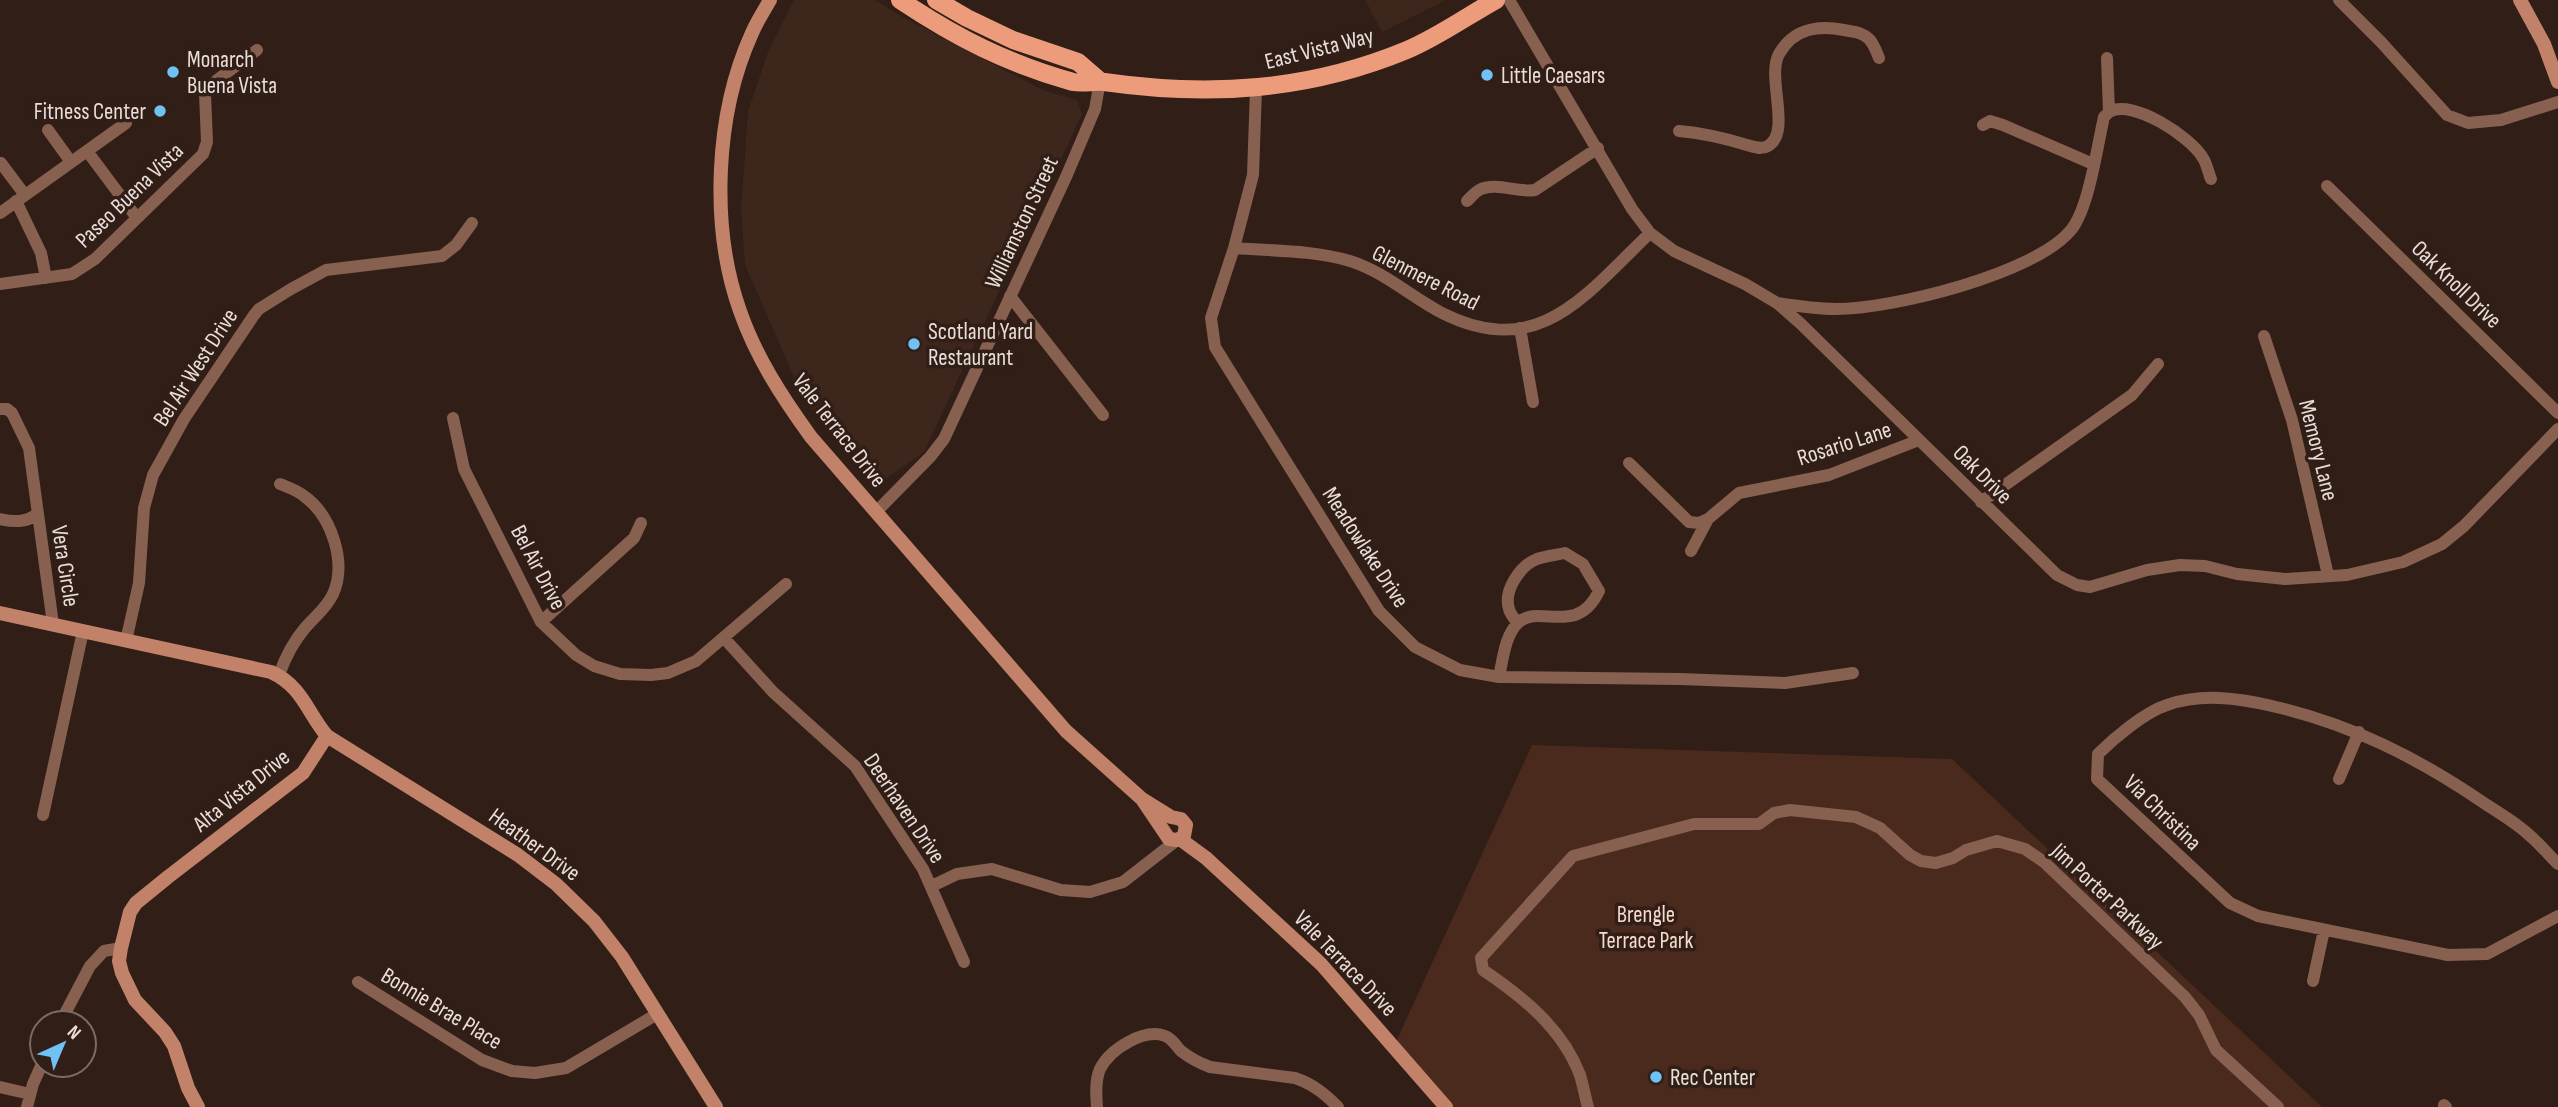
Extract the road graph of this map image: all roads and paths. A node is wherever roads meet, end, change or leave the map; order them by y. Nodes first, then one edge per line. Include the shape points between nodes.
1 (770, 0) edge
2 (900, 0) edge
3 (936, 0) edge
4 (1496, 0) edge
5 (1509, 0) edge
6 (2339, 0) edge
7 (2520, 0) edge
8 (257, 50) dead end
9 (1879, 58) dead end
10 (2107, 58) dead end
11 (1100, 82) junction
12 (2558, 82) edge
13 (1256, 89) junction
14 (2558, 102) edge
15 (2109, 112) junction
16 (126, 122) dead end
17 (1983, 125) dead end
18 (48, 130) dead end
19 (1679, 131) dead end
20 (1598, 148) junction
21 (87, 150) junction
22 (71, 162) junction
23 (2, 163) edge
24 (2093, 164) junction
25 (2211, 178) dead end
26 (2327, 186) dead end
27 (20, 198) junction
28 (1467, 201) dead end
29 (0, 213) edge
30 (137, 218) junction
31 (472, 223) dead end
32 (1650, 233) junction
33 (1234, 248) junction
34 (46, 278) junction
35 (0, 284) edge
36 (1010, 296) junction
37 (1777, 303) junction
38 (1520, 328) junction
39 (2264, 336) dead end
40 (2158, 364) dead end
41 (1533, 402) dead end
42 (0, 409) edge
43 (2558, 413) edge
44 (1103, 415) dead end
45 (453, 418) dead end
46 (2558, 429) edge
47 (1919, 440) junction
48 (1629, 463) dead end
49 (280, 484) dead end
50 (1981, 502) junction
51 (876, 512) junction
52 (37, 514) junction
53 (0, 519) edge
54 (1708, 519) junction
55 (641, 523) dead end
56 (1691, 551) dead end
57 (2328, 575) junction
58 (786, 584) dead end
59 (0, 613) edge
60 (541, 622) junction
61 (1517, 623) junction
62 (53, 624) junction
63 (83, 631) junction
64 (724, 638) junction
65 (126, 641) junction
66 (1853, 673) dead end
67 (279, 675) junction
68 (1499, 677) junction
69 (2359, 732) junction
70 (327, 736) junction
71 (2339, 779) dead end
72 (44, 815) dead end
73 (1173, 832) junction
74 (2558, 864) edge
75 (932, 886) junction
76 (2558, 916) edge
77 (2325, 930) junction
78 (121, 948) junction
79 (964, 962) dead end
80 (2313, 981) dead end
81 (358, 982) dead end
82 (67, 1009) edge
83 (657, 1014) junction
84 (37, 1079) edge
85 (0, 1087) edge
86 (28, 1101) edge
87 (198, 1107) edge
88 (716, 1107) edge
89 (1097, 1107) edge
90 (1338, 1107) edge
91 (1446, 1107) edge
92 (1588, 1107) edge
93 (2278, 1107) edge

1 - 51 street, Vale Terrace Drive via 752,32 724,132 722,228 731,277 740,310 782,397
2 - 11 main road, East Vista Way via 949,32 999,56 1077,83
3 - 11 main road via 1013,40 1078,62
4 - 13 main road, East Vista Way via 1408,50 1317,79
5 - 20 street, Oak Drive
6 - 14 street via 2446,116 2468,123 2501,120
7 - 12 street
8 - 30 street, Paseo Buena Vista via 205,94 207,142 203,153
9 - 19 street via 1863,33 1815,27 1803,30 1778,55 1779,118 1776,138 1768,147 1758,149 1712,134
10 - 15 street
11 - 13 main road, East Vista Way via 1180,91
11 - 36 street, Williamston Street via 1095,109
13 - 33 street, Meadowlake Drive via 1253,174
15 - 24 street
15 - 25 street via 2124,108 2179,133 2203,157
16 - 21 street
17 - 24 street via 1990,121 2003,124
18 - 22 street
20 - 28 street via 1535,190 1491,187 1480,189
20 - 32 street, Oak Drive
21 - 22 street
21 - 30 street
22 - 27 street
23 - 27 street
24 - 37 street via 2072,229 2055,246 2006,270 1940,293 1876,305 1837,309
26 - 43 street, Oak Knoll Drive
27 - 29 street
27 - 34 street
30 - 34 street, Paseo Buena Vista via 95,259 72,274
31 - 65 street, Bel Air West Drive via 442,257 326,270 259,309 184,419 153,475 144,508 139,583
32 - 37 street, Oak Drive via 1674,251
32 - 38 street, Glenmere Road via 1572,307 1548,322
33 - 38 street, Glenmere Road via 1350,261 1475,327
33 - 68 street, Meadowlake Drive via 1211,318 1215,346 1239,386 1379,611 1415,647 1460,670
34 - 35 street, Paseo Buena Vista
36 - 44 street
36 - 51 street, Williamston Street via 944,439
37 - 47 street, Oak Drive
38 - 41 street
39 - 57 street, Memory Lane via 2292,420
40 - 50 street via 2132,395
42 - 52 street, Vera Circle via 12,413 29,448
45 - 60 street, Bel Air Drive via 464,468
46 - 57 street, Oak Drive via 2442,544 2403,562
47 - 50 street, Oak Drive
47 - 54 street, Rosario Lane via 1829,475 1739,492
48 - 54 street via 1689,522
49 - 67 street via 304,496 321,514 338,555 339,571 334,593 286,656
50 - 57 street, Oak Drive via 2057,575 2077,585 2090,587 2180,565 2285,579
51 - 73 street, Vale Terrace Drive via 1066,731
52 - 53 street, Vera Circle via 20,521
52 - 62 street, Vera Circle
54 - 56 street
55 - 60 street via 634,538
58 - 64 street, Bel Air Drive
59 - 62 street
60 - 64 street, Bel Air Drive via 576,655 620,674 668,673 696,661
61 - 61 street via 1526,617 1574,617 1595,600 1599,591 1583,564 1565,553 1535,560 1522,569 1507,598
61 - 68 street
62 - 63 street
63 - 65 street
63 - 72 street
64 - 75 street, Deerhaven Drive via 772,692 855,766
65 - 67 street
66 - 68 street, Meadowlake Drive via 1785,683
67 - 70 street via 301,694
69 - 71 street
69 - 74 street, Via Christina via 2451,781 2527,832
69 - 77 street, Via Christina via 2260,703 2197,699 2165,705 2116,736 2098,754 2097,779 2230,904 2258,916
70 - 78 street, Alta Vista Drive via 303,773 136,903
70 - 83 street, Heather Drive via 518,855 556,884 622,957
73 - 75 street via 1124,882 1090,892 1062,890 992,869 957,874
73 - 91 street, Vale Terrace Drive via 1321,964
75 - 79 street, Deerhaven Drive
76 - 77 street, Via Christina via 2487,954 2448,955
77 - 80 street
78 - 82 street via 104,951 90,966
78 - 87 street, Alta Vista Drive via 126,985 174,1046
81 - 83 street, Bonnie Brae Place via 482,1060 512,1071 566,1068
83 - 88 street, Heather Drive
84 - 86 street
85 - 86 street
89 - 90 street via 1095,1092 1101,1068 1119,1049 1149,1033 1167,1036 1181,1051 1210,1068 1306,1082
92 - 93 street, Jim Porter Parkway via 1580,1074 1563,1042 1539,1013 1483,970 1481,958 1573,856 1694,824 1759,824 1774,813 1790,810 1856,817 1880,828 1910,855 1928,862 1953,859 1997,841 2025,849 2045,862 2185,997 2216,1050

